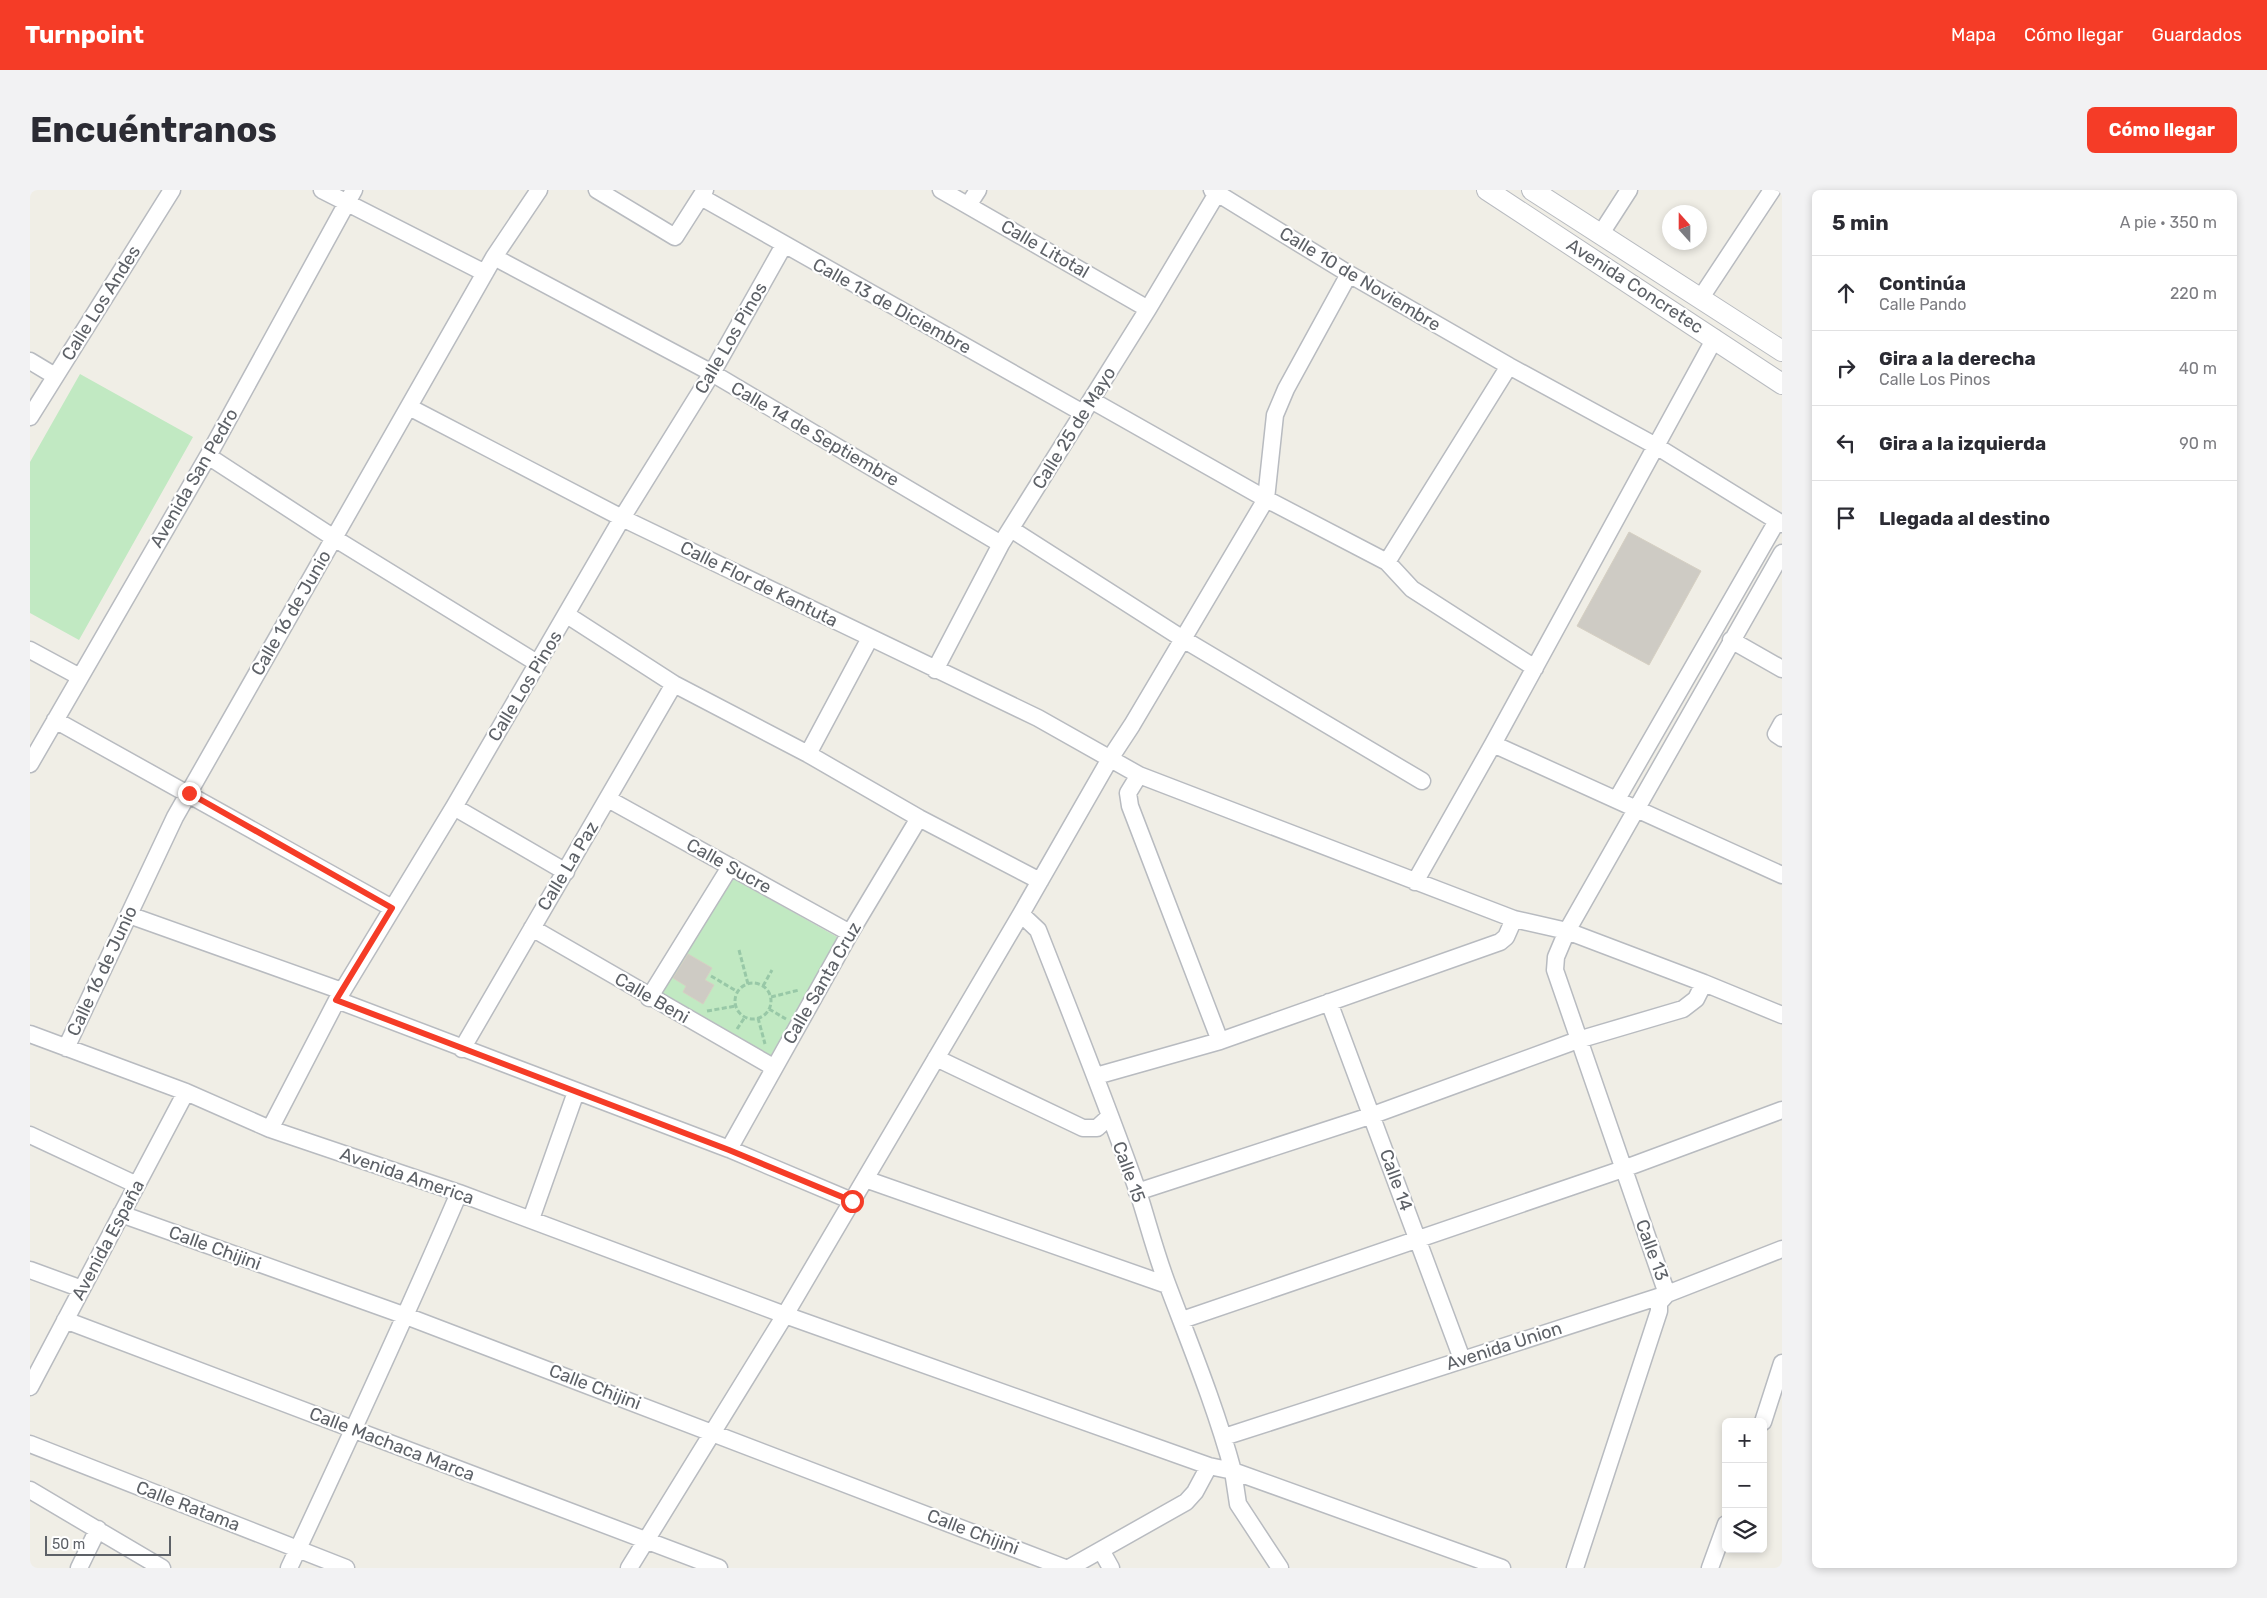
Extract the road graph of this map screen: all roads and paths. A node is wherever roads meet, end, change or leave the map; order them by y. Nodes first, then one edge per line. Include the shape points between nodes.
1 (172, 190) edge
2 (322, 190) edge
3 (538, 190) edge
4 (597, 190) edge
5 (941, 190) edge
6 (978, 190) edge
7 (1487, 190) edge
8 (1532, 190) edge
9 (1629, 190) edge
10 (1772, 190) edge
11 (1216, 191) edge
12 (703, 194) edge
13 (350, 197) edge
14 (969, 204) junction
15 (1600, 235) junction
16 (784, 245) junction
17 (494, 257) junction
18 (485, 273) junction
19 (1349, 274) junction
20 (1700, 299) junction
21 (1148, 309) junction
22 (1715, 338) junction
23 (1782, 351) edge
24 (30, 361) edge
25 (1509, 366) junction
26 (712, 373) junction
27 (55, 376) junction
28 (1782, 384) edge
29 (409, 406) junction
30 (1087, 406) junction
31 (30, 417) edge
32 (1656, 446) junction
33 (208, 456) junction
34 (1266, 499) junction
35 (622, 518) junction
36 (1779, 522) edge
37 (1011, 529) junction
38 (334, 538) junction
39 (1001, 544) junction
40 (1782, 553) edge
41 (1387, 562) junction
42 (567, 615) junction
43 (870, 638) junction
44 (1183, 639) junction
45 (1731, 640) junction
46 (30, 650) edge
47 (537, 663) junction
48 (1534, 668) junction
49 (1782, 669) edge
50 (935, 670) junction
51 (80, 677) junction
52 (674, 684) junction
53 (55, 720) junction
54 (1782, 723) edge
55 (1782, 738) edge
56 (1493, 744) junction
57 (808, 754) junction
58 (1110, 758) junction
59 (30, 764) edge
60 (1139, 775) junction
61 (1422, 781) dead end
62 (189, 793) junction
63 (608, 799) junction
64 (1617, 799) junction
65 (454, 807) junction
66 (1637, 808) junction
67 (919, 818) junction
68 (730, 867) junction
69 (566, 872) junction
70 (1782, 875) edge
71 (1040, 881) junction
72 (1415, 882) junction
73 (392, 908) junction
74 (1022, 914) junction
75 (129, 915) junction
76 (1514, 919) junction
77 (532, 928) junction
78 (1568, 931) junction
79 (850, 932) junction
80 (739, 950) dead end
81 (772, 970) dead end
82 (711, 976) dead end
83 (1704, 983) junction
84 (748, 984) junction
85 (763, 986) junction
86 (805, 989) dead end
87 (738, 992) junction
88 (339, 995) junction
89 (771, 997) junction
90 (649, 998) junction
91 (1329, 1002) junction
92 (736, 1006) junction
93 (769, 1009) junction
94 (702, 1012) dead end
95 (1782, 1015) edge
96 (745, 1017) junction
97 (787, 1020) dead end
98 (736, 1032) dead end
99 (30, 1034) edge
100 (1578, 1040) junction
101 (1220, 1041) junction
102 (66, 1048) junction
103 (462, 1049) junction
104 (936, 1058) junction
105 (773, 1068) junction
106 (1096, 1076) junction
107 (186, 1092) junction
108 (576, 1092) junction
109 (1782, 1110) edge
110 (1373, 1115) junction
111 (1109, 1117) junction
112 (270, 1129) junction
113 (30, 1135) edge
114 (729, 1150) junction
115 (1623, 1169) junction
116 (865, 1179) junction
117 (137, 1185) junction
118 (1138, 1192) junction
119 (459, 1193) junction
120 (852, 1201) junction
121 (121, 1214) junction
122 (531, 1219) junction
123 (1418, 1239) junction
124 (1782, 1248) edge
125 (30, 1270) edge
126 (1167, 1285) junction
127 (82, 1289) junction
128 (1667, 1294) junction
129 (785, 1315) junction
130 (406, 1316) junction
131 (65, 1320) junction
132 (1182, 1320) junction
133 (1462, 1359) junction
134 (1782, 1363) edge
135 (30, 1387) edge
136 (1778, 1396) edge
137 (1765, 1418) edge
138 (352, 1429) junction
139 (713, 1432) junction
140 (1224, 1437) junction
141 (30, 1444) edge
142 (1209, 1466) junction
143 (1234, 1471) junction
144 (30, 1490) edge
145 (98, 1529) junction
146 (1722, 1535) edge
147 (646, 1540) junction
148 (298, 1549) junction
149 (1101, 1550) junction
150 (79, 1568) edge
151 (162, 1568) edge
152 (289, 1568) edge
153 (346, 1568) edge
154 (629, 1568) edge
155 (719, 1568) edge
156 (1067, 1568) edge
157 (1111, 1568) edge
158 (1280, 1568) edge
159 (1502, 1568) edge
160 (1575, 1568) edge
161 (1710, 1568) edge

1 - 27 street, Calle Los Andes
2 - 13 street
3 - 17 street, Calle 16 de Junio
4 - 12 street via 675,237
5 - 14 street, Calle Litotal
6 - 14 street
7 - 22 street, Avenida Concretec
8 - 15 street, Avenida Concretec
9 - 15 street
10 - 20 street
11 - 19 street, Calle 10 de Noviembre
11 - 21 street, Calle 25 de Mayo
12 - 16 street, Calle 13 de Diciembre
13 - 18 street
13 - 33 street, Avenida San Pedro
14 - 21 street, Calle Litotal
15 - 20 street, Avenida Concretec
16 - 26 street, Calle Los Pinos
16 - 30 street, Calle 13 de Diciembre
17 - 18 street, Calle 16 de Junio
17 - 26 street, Calle 14 de Septiembre
18 - 29 street, Calle 16 de Junio
19 - 25 street, Calle 10 de Noviembre
19 - 34 street via 1274,415
20 - 23 street, Avenida Concretec
21 - 30 street, Calle 25 de Mayo
22 - 28 street, Avenida Concretec
22 - 32 street
24 - 27 street
25 - 32 street, Calle 10 de Noviembre
25 - 41 street
26 - 35 street, Calle Los Pinos
26 - 39 street, Calle 14 de Septiembre
27 - 31 street, Calle Los Andes
29 - 35 street, Calle Flor de Kantuta
29 - 38 street, Calle 16 de Junio
30 - 34 street, Calle 13 de Diciembre
30 - 37 street, Calle 25 de Mayo
32 - 36 street, Calle 10 de Noviembre
32 - 48 street
33 - 38 street
33 - 51 street, Avenida San Pedro
34 - 41 street, Calle 13 de Diciembre
34 - 44 street
35 - 42 street, Calle Los Pinos
35 - 43 street, Calle Flor de Kantuta
36 - 64 street
37 - 39 street, Calle 25 de Mayo
37 - 44 street
38 - 47 street
38 - 62 street, Calle 16 de Junio
39 - 50 street, Calle 25 de Mayo
40 - 45 street, Calle 13
41 - 48 street via 1412,590
42 - 47 street, Calle Los Pinos
42 - 52 street
43 - 50 street, Calle Flor de Kantuta
43 - 57 street
44 - 58 street
44 - 61 street
45 - 49 street
45 - 66 street, Calle 13
46 - 51 street
47 - 65 street, Calle Los Pinos
48 - 56 street
50 - 58 street, Calle Flor de Kantuta via 1038,718
51 - 53 street, Avenida San Pedro
52 - 57 street
52 - 63 street, Calle La Paz
53 - 59 street, Avenida San Pedro
53 - 62 street
54 - 55 street via 1776,734
56 - 64 street
56 - 72 street
57 - 67 street
58 - 60 street, Calle Flor de Kantuta
58 - 71 street
60 - 72 street, Calle Flor de Kantuta
60 - 101 street via 1128,793 1130,806
62 - 73 street
62 - 75 street, Calle 16 de Junio
63 - 68 street, Calle Sucre
63 - 69 street, Calle La Paz
64 - 66 street
65 - 69 street
65 - 73 street, Calle Los Pinos
66 - 70 street
66 - 78 street, Calle 13
67 - 71 street
67 - 79 street, Calle Santa Cruz
68 - 79 street, Calle Sucre
68 - 90 street
69 - 77 street, Calle La Paz
71 - 74 street
72 - 76 street, Calle Flor de Kantuta
73 - 88 street, Calle Los Pinos
74 - 104 street
74 - 106 street, Calle 15 via 1038,930
75 - 88 street
75 - 102 street, Calle 16 de Junio
76 - 78 street, Calle Flor de Kantuta
76 - 91 street via 1506,937 1500,942
77 - 90 street, Calle Beni
77 - 103 street, Calle La Paz
78 - 83 street, Calle Flor de Kantuta
78 - 100 street, Calle 13 via 1556,957 1555,970
79 - 105 street, Calle Santa Cruz
80 - 84 path
81 - 85 path
82 - 87 path
83 - 95 street, Calle Flor de Kantuta
83 - 100 street via 1696,1000 1683,1009
84 - 85 path
84 - 87 path
85 - 89 path
86 - 89 path
87 - 92 path
88 - 103 street
88 - 112 street, Calle Los Pinos
89 - 93 path
90 - 105 street, Calle Beni
91 - 101 street
91 - 110 street, Calle 14
92 - 94 path
92 - 96 path
93 - 96 path via 756,1019
93 - 97 path
96 - 98 path
99 - 102 street, Avenida America
100 - 110 street
100 - 115 street, Calle 13
101 - 106 street
102 - 107 street, Avenida America
103 - 108 street
104 - 111 street via 1083,1128 1097,1128
104 - 116 street
105 - 114 street, Calle Santa Cruz
106 - 111 street, Calle 15
107 - 112 street, Avenida America
107 - 117 street, Avenida España
108 - 114 street
108 - 122 street
109 - 115 street
110 - 118 street
110 - 123 street, Calle 14
111 - 118 street, Calle 15
112 - 119 street, Avenida America
113 - 117 street
114 - 120 street
115 - 123 street
115 - 128 street, Calle 13
116 - 120 street
116 - 126 street
117 - 121 street, Avenida España
118 - 126 street, Calle 15
119 - 122 street, Avenida America
119 - 130 street
120 - 129 street
121 - 127 street, Avenida España
121 - 130 street, Calle Chijini
122 - 129 street, Avenida America
123 - 132 street
123 - 133 street, Calle 14
124 - 128 street, Avenida Union
125 - 127 street
126 - 132 street, Calle 15
127 - 131 street, Avenida España
128 - 133 street, Avenida Union
128 - 160 street, Calle 13 via 1659,1303
129 - 139 street
129 - 142 street, Avenida America
130 - 138 street
130 - 139 street, Calle Chijini
131 - 135 street, Avenida España
131 - 138 street, Calle Machaca Marca
132 - 140 street, Calle 15
133 - 140 street, Avenida Union
134 - 136 street
136 - 137 street
138 - 147 street, Calle Machaca Marca
138 - 148 street
139 - 147 street
139 - 156 street, Calle Chijini
140 - 143 street, Calle 15
141 - 148 street, Calle Ratama
142 - 143 street, Avenida America
142 - 149 street via 1186,1502
143 - 158 street via 1238,1504
143 - 159 street, Avenida America
144 - 145 street
145 - 150 street
145 - 151 street
146 - 161 street
147 - 154 street
147 - 155 street, Calle Machaca Marca
148 - 152 street
148 - 153 street, Calle Ratama
149 - 156 street
149 - 157 street

